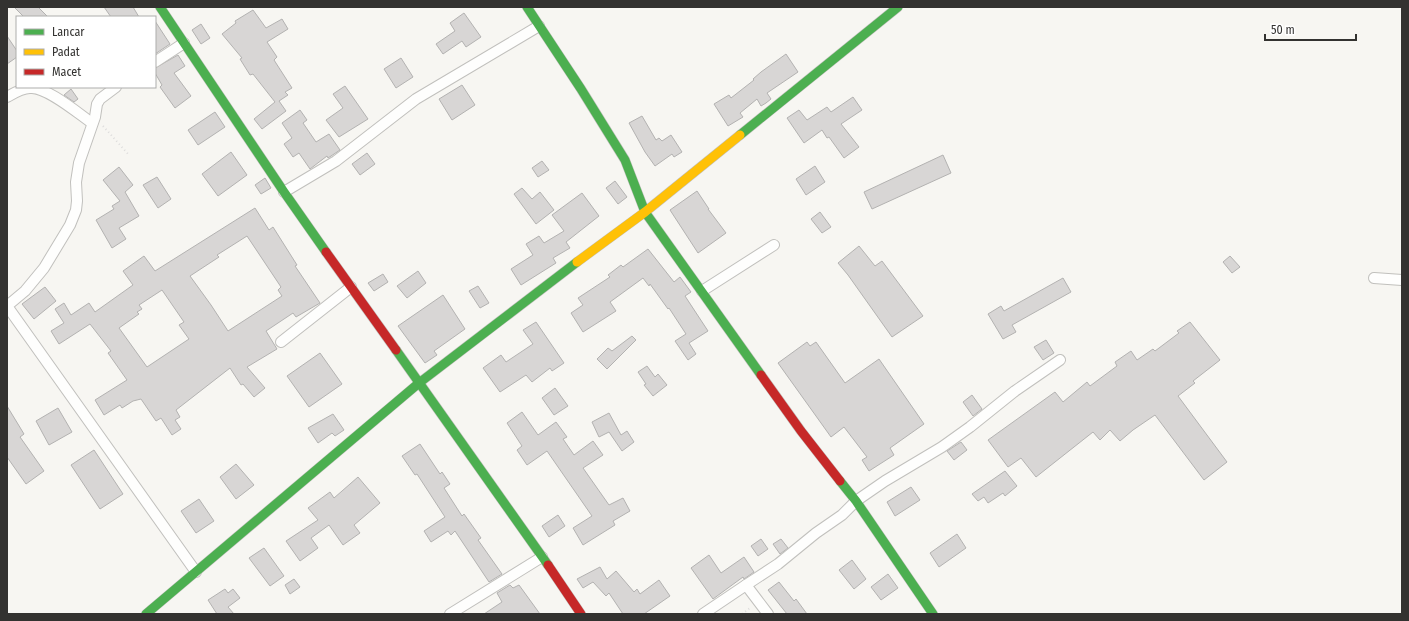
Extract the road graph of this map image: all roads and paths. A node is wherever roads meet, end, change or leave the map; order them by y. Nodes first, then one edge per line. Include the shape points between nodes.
1 (160, 7) edge
2 (527, 7) edge
3 (898, 7) edge
4 (539, 26) junction
5 (184, 43) junction
6 (156, 61) edge
7 (28, 88) edge
8 (35, 88) edge
9 (115, 88) edge
10 (7, 97) edge
11 (93, 120) junction
12 (129, 155) dead end
13 (284, 192) junction
14 (645, 212) junction
15 (774, 245) dead end
16 (1374, 278) dead end
17 (1402, 280) edge
18 (351, 287) junction
19 (702, 291) junction
20 (281, 342) dead end
21 (1060, 360) dead end
22 (419, 383) junction
23 (856, 501) junction
24 (542, 556) junction
25 (196, 572) junction
26 (746, 585) junction
27 (146, 614) edge
28 (450, 614) edge
29 (581, 614) edge
30 (703, 614) edge
31 (768, 614) edge
32 (933, 614) edge

1 - 5 street
2 - 4 street
3 - 14 street
4 - 13 street via 416,99 336,161
4 - 14 street via 625,160
5 - 6 street
5 - 13 street
7 - 10 street
8 - 11 street
9 - 11 street via 100,99
11 - 12 path
11 - 25 street via 79,163 76,210 70,225 44,268 25,291 7,306
13 - 18 street
14 - 19 street
14 - 22 street
15 - 19 street
16 - 17 street
18 - 20 street
18 - 22 street
19 - 23 street via 801,431
21 - 23 street via 1015,391 942,448
22 - 24 street
22 - 25 street
23 - 26 street via 842,515 778,564
23 - 32 street
24 - 28 street
24 - 29 street
25 - 27 street
26 - 30 street
26 - 31 street

